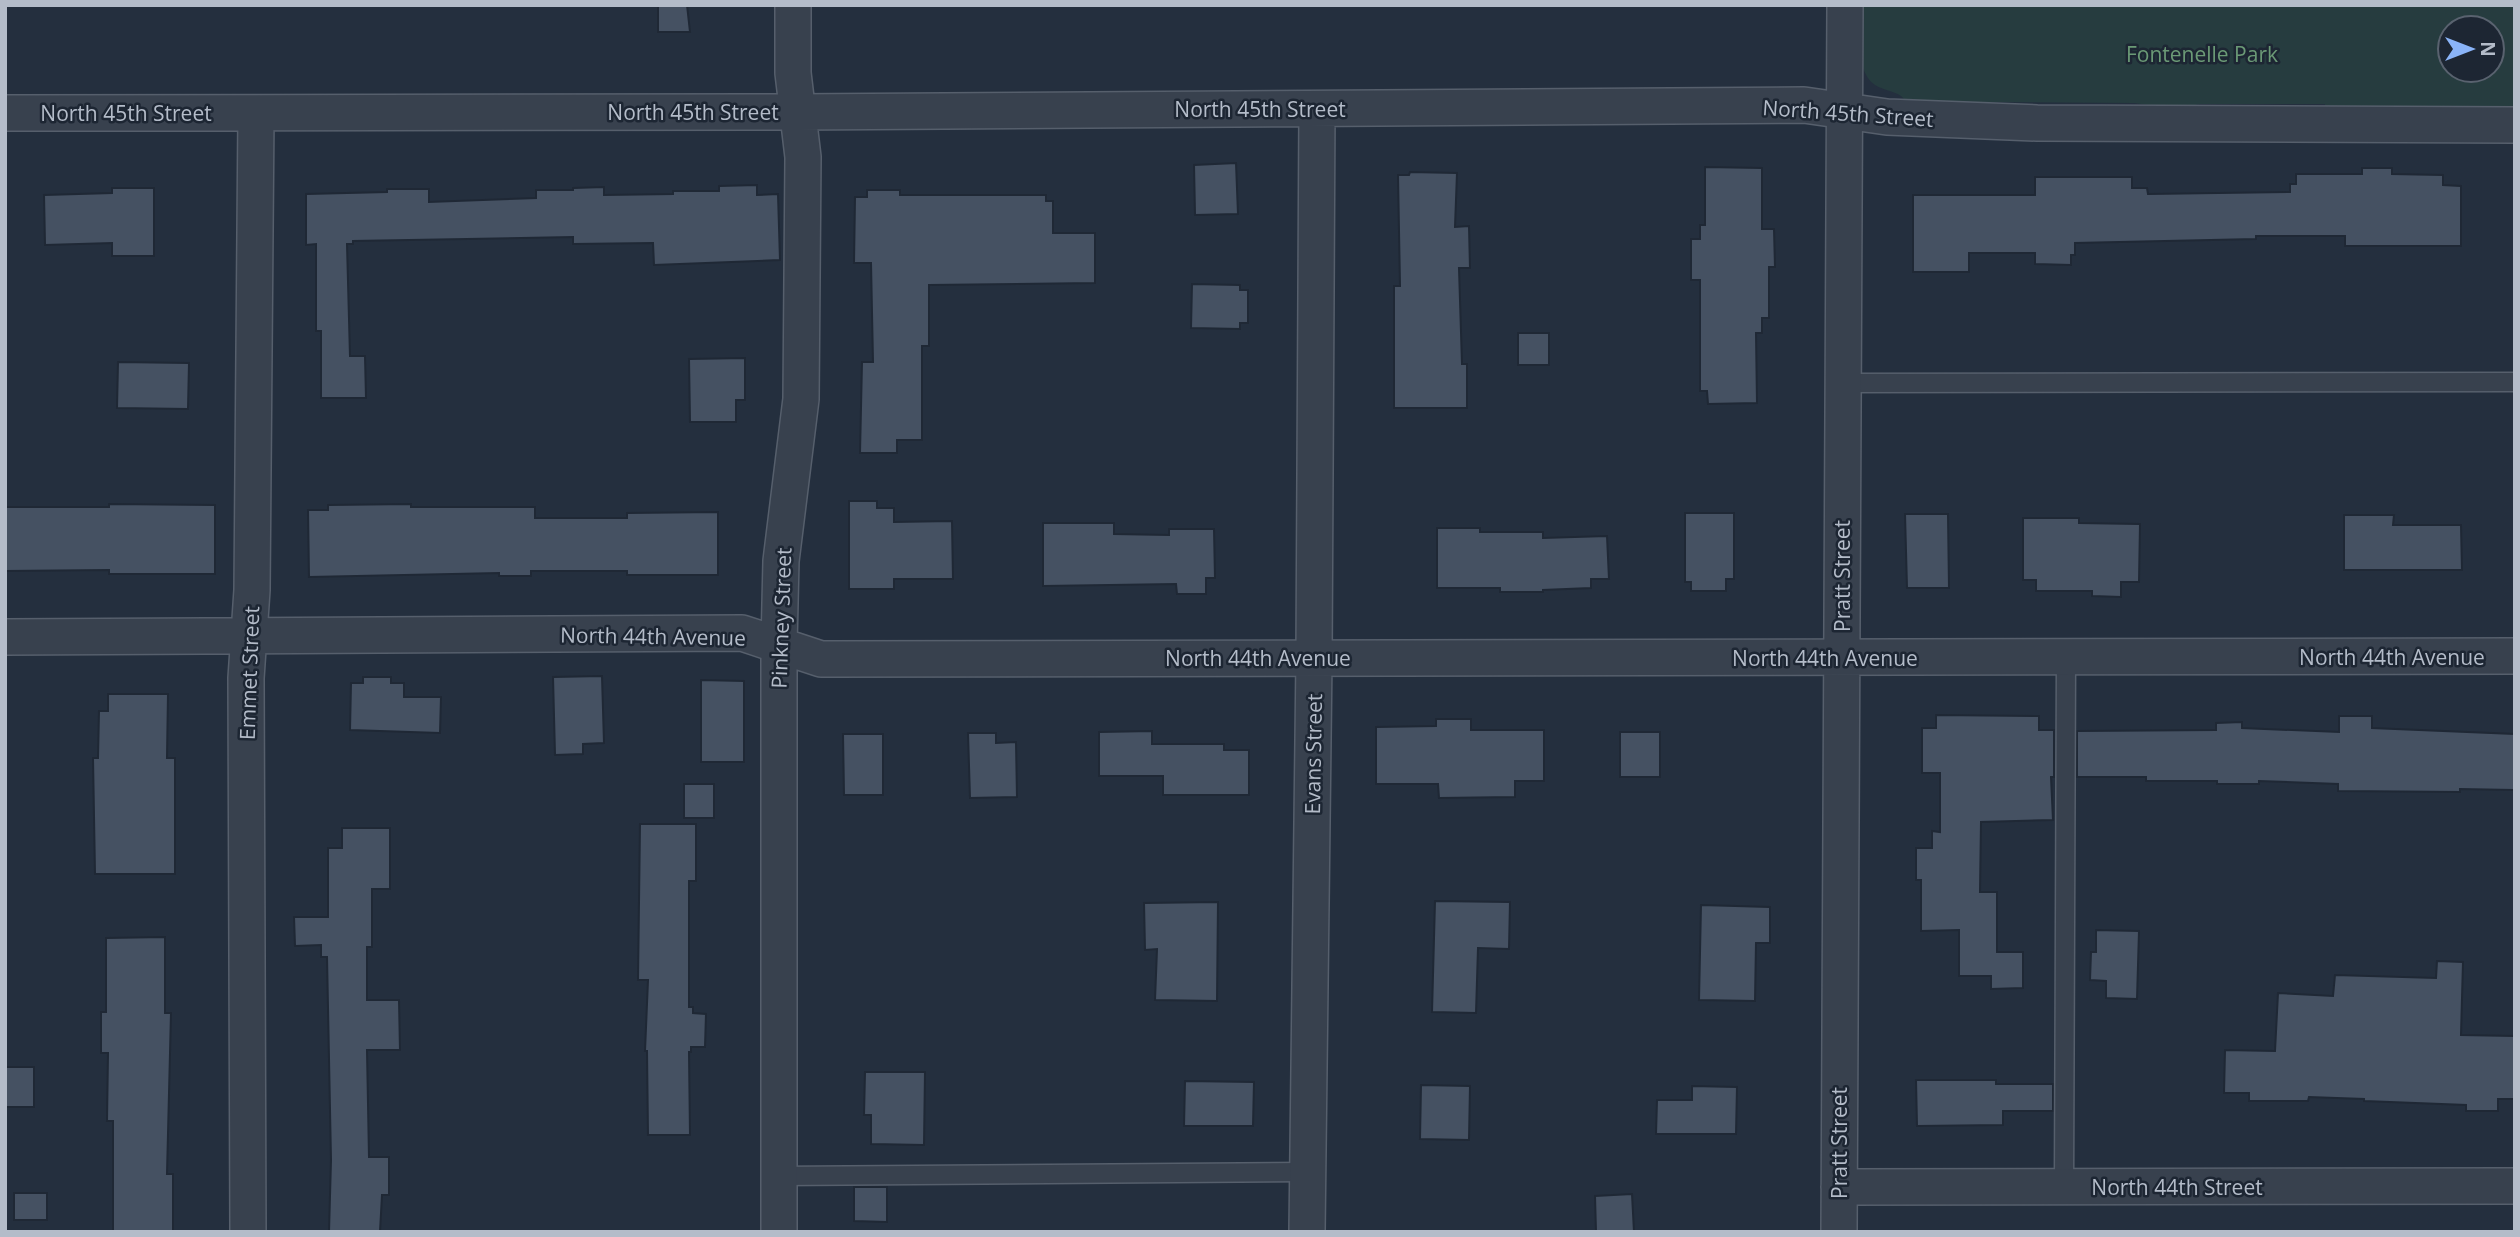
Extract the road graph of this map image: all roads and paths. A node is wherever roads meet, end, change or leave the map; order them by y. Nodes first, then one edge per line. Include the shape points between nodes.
1 (793, 5) edge
2 (1845, 5) edge
3 (1317, 108) junction
4 (1844, 111) junction
5 (797, 112) junction
6 (5, 113) edge
7 (256, 114) junction
8 (2515, 125) edge
9 (2515, 382) edge
10 (1843, 383) junction
11 (249, 636) junction
12 (5, 637) edge
13 (779, 645) junction
14 (2515, 656) edge
15 (1314, 658) junction
16 (2066, 658) junction
17 (1841, 659) junction
18 (1308, 1172) junction
19 (779, 1177) junction
20 (2515, 1186) edge
21 (1839, 1187) junction
22 (2064, 1187) junction
23 (248, 1232) edge
24 (779, 1232) edge
25 (1307, 1232) edge
26 (1839, 1232) edge

1 - 5 street, Pinkney Street
2 - 4 street, Pratt Street
3 - 4 street, North 45th Street via 1804,106
3 - 5 street, North 45th Street
3 - 15 street, Evans Street
4 - 8 street, North 45th Street via 2038,123
4 - 10 street, Pratt Street
5 - 7 street, North 45th Street
5 - 13 street, Pinkney Street via 803,157 801,399 781,561
6 - 7 street, North 45th Street
7 - 11 street, Emmet Street
9 - 10 lane
10 - 17 street, Pratt Street
11 - 12 street, North 44th Avenue
11 - 13 street, North 44th Avenue via 742,633
11 - 23 street, Emmet Street
13 - 15 street, North 44th Avenue via 821,659
13 - 19 street, Pinkney Street
14 - 16 street, North 44th Avenue
15 - 17 street, North 44th Avenue
15 - 18 street, Evans Street
16 - 17 street, North 44th Avenue
16 - 22 lane
17 - 21 street, Pratt Street
18 - 19 lane
18 - 25 street, Evans Street
19 - 24 street, Pinkney Street
20 - 22 street, North 44th Street
21 - 22 street, North 44th Street
21 - 26 street, Pratt Street

